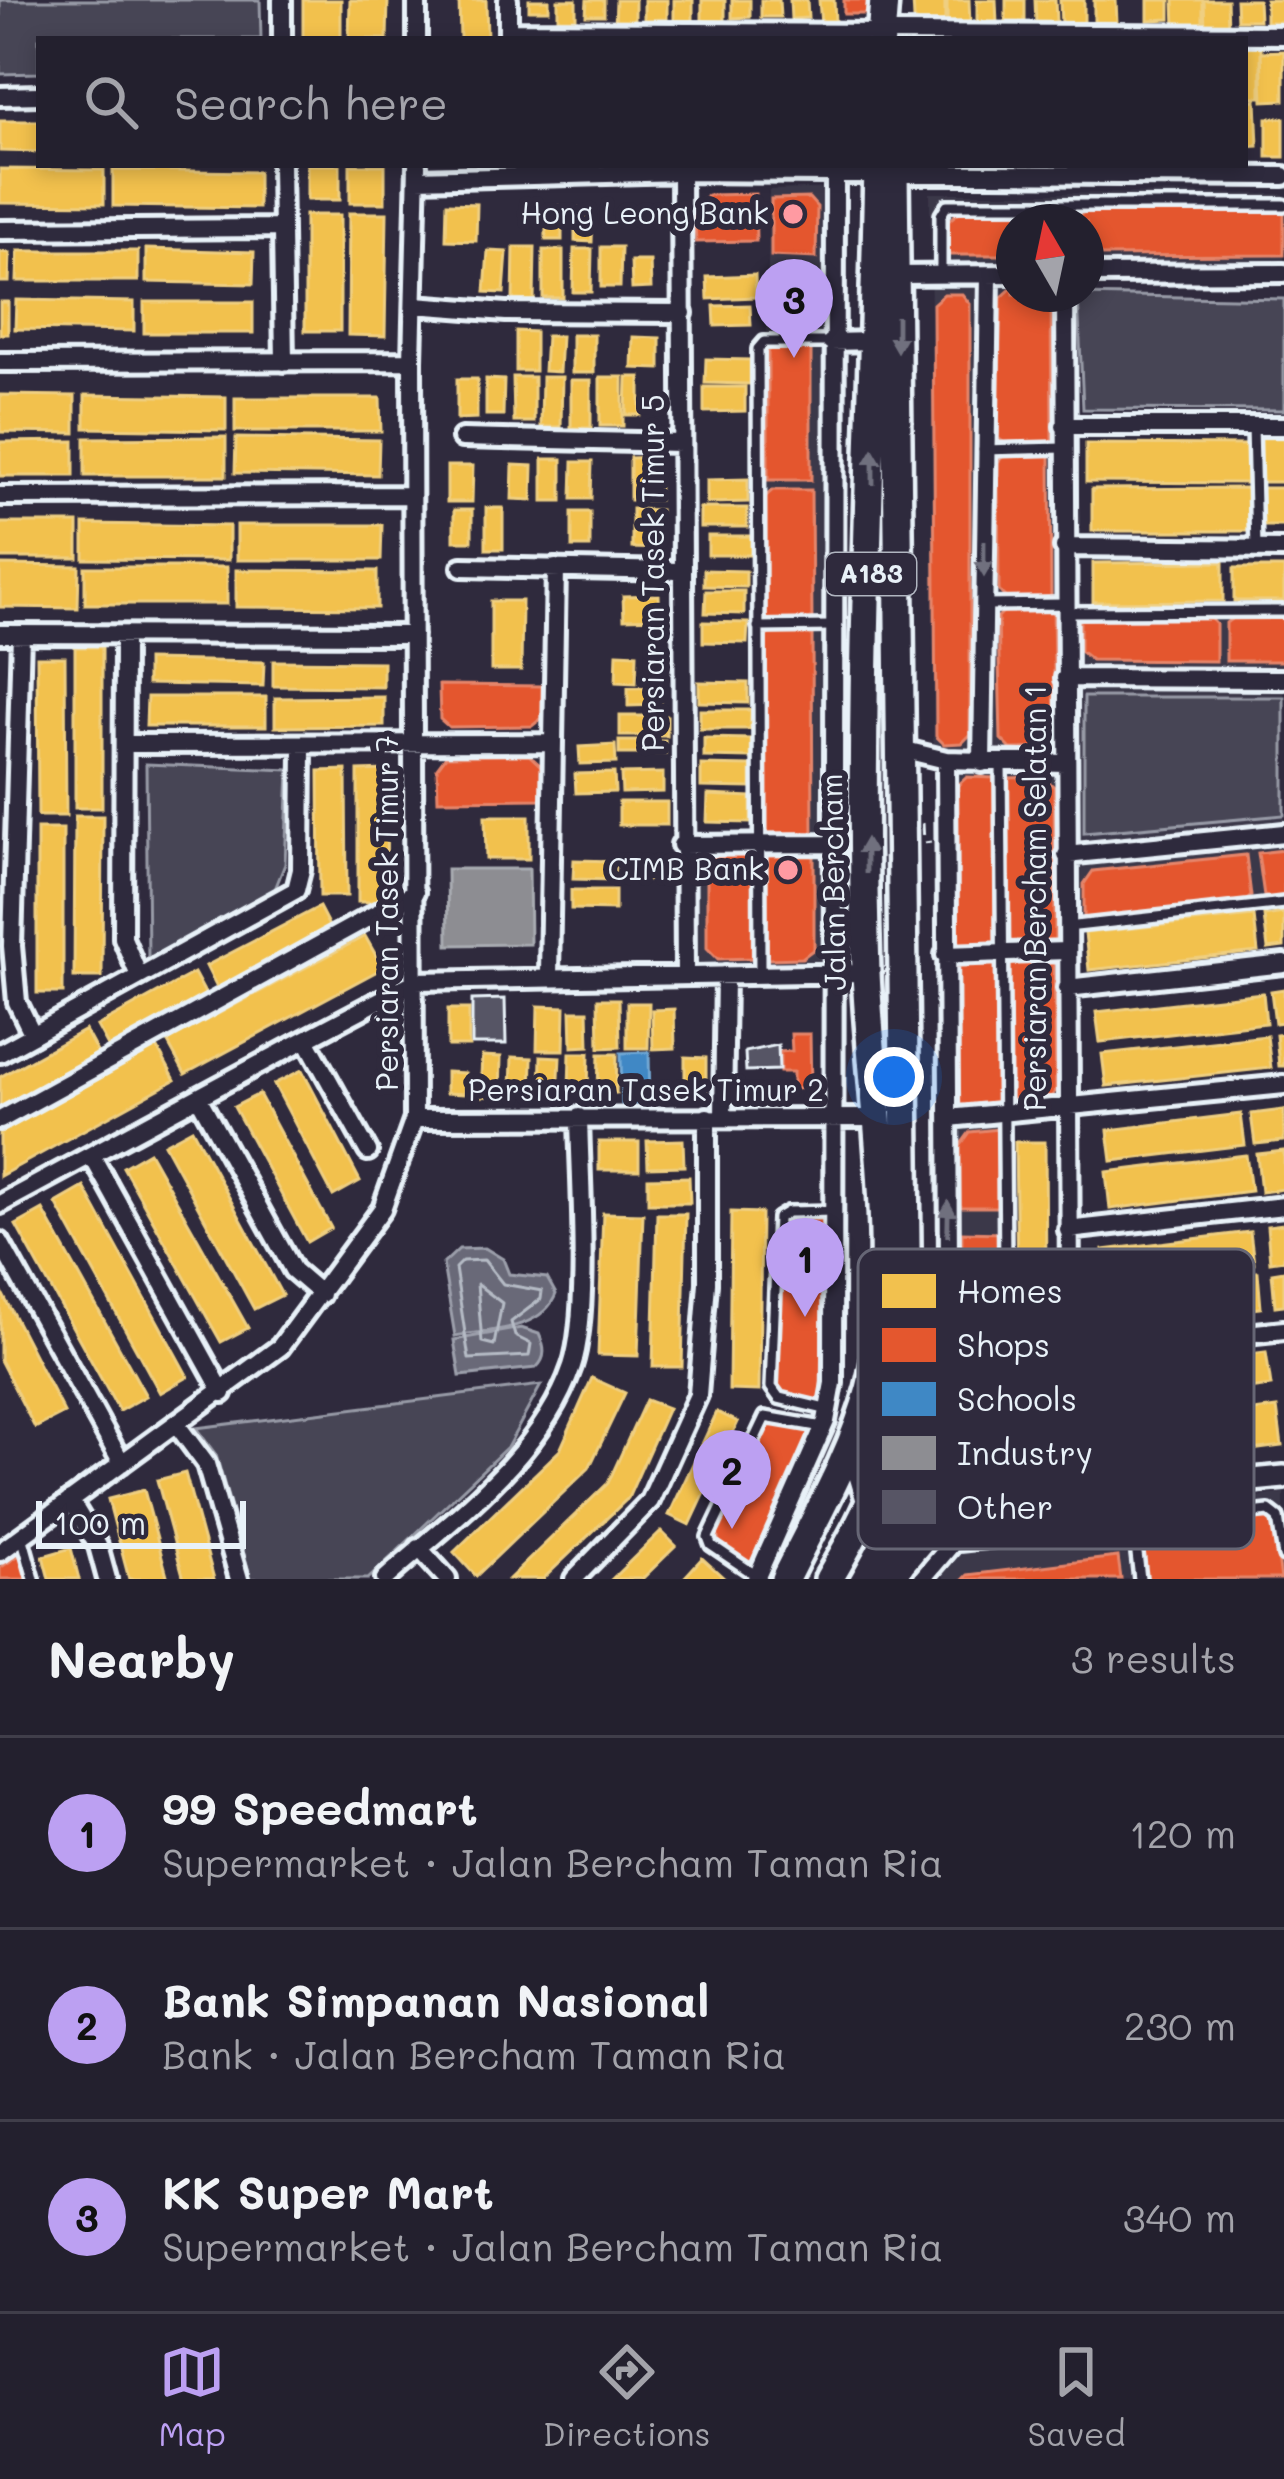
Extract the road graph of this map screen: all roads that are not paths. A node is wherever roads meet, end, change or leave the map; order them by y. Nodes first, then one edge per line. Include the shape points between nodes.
1 (282, 0) edge
2 (417, 0) edge
3 (508, 0) edge
4 (884, 0) edge
5 (895, 0) edge
6 (1284, 34) edge
7 (508, 35) edge
8 (282, 36) edge
9 (417, 36) edge
10 (888, 36) edge
11 (36, 95) edge
12 (0, 96) edge
13 (281, 168) edge
14 (510, 169) edge
15 (886, 170) edge
16 (417, 172) edge
17 (682, 172) junction
18 (835, 175) junction
19 (1284, 176) edge
20 (1104, 204) edge
21 (996, 205) edge
22 (1284, 205) edge
23 (280, 228) junction
24 (0, 230) edge
25 (989, 274) junction
26 (996, 274) edge
27 (1104, 274) edge
28 (1284, 274) edge
29 (898, 275) junction
30 (940, 275) junction
31 (415, 305) junction
32 (1065, 312) edge
33 (682, 313) junction
34 (874, 341) junction
35 (831, 342) junction
36 (412, 361) junction
37 (0, 362) edge
38 (284, 362) junction
39 (1064, 426) junction
40 (1253, 426) junction
41 (1284, 426) edge
42 (462, 438) dead end
43 (681, 443) junction
44 (1064, 448) junction
45 (983, 450) junction
46 (412, 495) junction
47 (0, 496) edge
48 (1064, 547) junction
49 (1256, 549) junction
50 (1284, 549) edge
51 (462, 567) dead end
52 (556, 568) junction
53 (680, 571) junction
54 (870, 586) junction
55 (984, 605) junction
56 (1065, 608) junction
57 (1284, 611) edge
58 (831, 626) junction
59 (758, 627) junction
60 (0, 634) edge
61 (21, 634) junction
62 (124, 634) junction
63 (413, 634) junction
64 (1065, 678) junction
65 (1284, 679) edge
66 (550, 742) junction
67 (125, 744) junction
68 (416, 745) junction
69 (302, 747) junction
70 (897, 748) junction
71 (946, 760) junction
72 (991, 763) junction
73 (1065, 763) junction
74 (1284, 833) edge
75 (830, 844) junction
76 (681, 845) junction
77 (758, 845) junction
78 (1066, 854) junction
79 (415, 892) junction
80 (1284, 903) edge
81 (1067, 927) junction
82 (6, 946) edge
83 (1067, 951) junction
84 (1002, 953) junction
85 (945, 955) junction
86 (1284, 964) edge
87 (831, 973) junction
88 (760, 974) junction
89 (866, 974) junction
90 (548, 975) junction
91 (685, 975) junction
92 (725, 975) junction
93 (139, 976) junction
94 (416, 981) junction
95 (1067, 988) junction
96 (33, 1035) junction
97 (306, 1039) junction
98 (0, 1053) edge
99 (1284, 1085) edge
100 (198, 1097) junction
101 (1068, 1110) junction
102 (1004, 1114) junction
103 (579, 1117) junction
104 (715, 1117) junction
105 (836, 1118) junction
106 (950, 1118) junction
107 (414, 1119) junction
108 (891, 1119) junction
109 (0, 1120) edge
110 (368, 1151) dead end
111 (92, 1156) junction
112 (0, 1204) edge
113 (1284, 1206) edge
114 (837, 1211) junction
115 (1068, 1230) junction
116 (0, 1242) edge
117 (882, 1249) edge
118 (900, 1249) edge
119 (948, 1249) edge
120 (1005, 1249) edge
121 (1068, 1249) edge
122 (321, 1294) junction
123 (1284, 1330) edge
124 (1254, 1333) edge
125 (223, 1393) junction
126 (826, 1419) junction
127 (858, 1424) edge
128 (177, 1425) junction
129 (122, 1463) junction
130 (1284, 1478) edge
131 (1254, 1481) edge
132 (70, 1500) junction
133 (858, 1502) edge
134 (1254, 1514) edge
135 (858, 1523) edge
136 (22, 1536) junction
137 (419, 1548) junction
138 (948, 1549) edge
139 (1136, 1549) edge
140 (0, 1552) edge
141 (1284, 1556) edge
142 (766, 1578) edge
143 (925, 1578) edge
144 (34, 1579) edge
145 (107, 1579) edge
146 (239, 1579) edge
147 (385, 1579) edge
148 (448, 1579) edge
149 (574, 1579) edge
150 (806, 1579) edge
151 (830, 1579) edge
152 (1140, 1579) edge

1 - 8 street
2 - 9 street
3 - 7 street
4 - 10 main road
5 - 10 main road
6 - 10 street
7 - 10 street
11 - 12 street
13 - 23 street
14 - 16 street
14 - 17 street
15 - 18 street
15 - 19 street
15 - 29 main road, Jalan Bercham / A183
15 - 34 main road, Jalan Bercham / A183
16 - 31 street, Persiaran Tasek Timur 7
17 - 18 street
17 - 33 street, Persiaran Tasek Timur 5
18 - 35 street
20 - 22 lane
21 - 30 lane via 947,205
23 - 24 street
23 - 38 street
25 - 26 street
25 - 30 street
25 - 45 street
27 - 28 street
29 - 30 street
29 -> 70 main road, Jalan Bercham / A183
31 - 33 street
31 - 36 street, Persiaran Tasek Timur 7
32 - 39 street, Persiaran Bercham Selatan 1
33 - 43 street, Persiaran Tasek Timur 5
34 - 35 street
54 -> 34 main road, Jalan Bercham / A183
35 - 58 street
35 - 59 lane via 758,349
36 - 38 street
36 - 46 street, Persiaran Tasek Timur 7
37 - 38 street
39 - 40 street
39 - 44 street, Persiaran Bercham Selatan 1
40 - 41 street
40 - 49 lane
42 - 43 street
43 - 53 street, Persiaran Tasek Timur 5
44 - 45 lane
44 - 48 street, Persiaran Bercham Selatan 1
45 -> 55 street
46 - 47 street
46 - 63 street, Persiaran Tasek Timur 7
48 - 49 street
48 - 56 street, Persiaran Bercham Selatan 1
49 - 50 street
51 - 52 street
52 - 53 street
52 - 66 street
53 - 76 street, Persiaran Tasek Timur 5
54 - 70 main road via 879,617 880,722
89 -> 54 main road, Jalan Bercham / A183
55 - 56 lane
55 - 72 street
56 - 57 lane
56 - 64 street, Persiaran Bercham Selatan 1
58 - 59 lane
58 - 75 street
59 - 77 lane
60 - 61 street
61 - 62 street
61 - 82 street
62 - 63 street
62 - 67 street
63 - 68 street, Persiaran Tasek Timur 7
64 - 65 street
64 - 73 street, Persiaran Bercham Selatan 1
66 - 68 street
66 - 90 street
67 - 69 street
67 - 93 street via 123,938
68 - 69 street
68 - 79 street, Persiaran Tasek Timur 7
69 - 93 street via 296,890
70 - 71 street
70 - 108 main road, Jalan Bercham / A183
71 - 72 street
71 - 85 street
72 - 73 street
72 - 84 lane
73 - 78 street, Persiaran Bercham Selatan 1
74 - 78 street
75 - 77 street
75 - 87 street
76 - 77 street
76 - 91 street, Persiaran Tasek Timur 5
77 - 88 lane
78 - 81 street, Persiaran Bercham Selatan 1
79 - 94 street, Persiaran Tasek Timur 7
79 - 109 street
80 - 81 lane
81 - 83 street, Persiaran Bercham Selatan 1
82 - 96 street via 16,1002
83 - 84 street
83 - 95 street, Persiaran Bercham Selatan 1
84 - 85 street
84 - 102 lane
85 - 106 street
86 - 95 street
87 - 88 street
87 - 89 street
87 - 105 street
88 - 92 street
89 - 108 main road, Jalan Bercham / A183
90 - 91 street
90 - 94 street
91 - 92 street
92 - 104 street
93 - 96 street
94 - 97 street
94 - 107 street, Persiaran Tasek Timur 7
95 - 101 street, Persiaran Bercham Selatan 1
96 - 98 street
97 - 100 street
97 - 110 street
99 - 101 street
100 - 111 street
100 - 122 street via 293,1270
101 - 102 street
101 - 115 street, Persiaran Bercham Selatan 1
102 - 106 street
102 - 120 lane
103 - 104 street, Persiaran Tasek Timur 2
103 - 107 street, Persiaran Tasek Timur 2
103 - 137 street via 573,1362 531,1440
104 - 105 street, Persiaran Tasek Timur 2
104 - 149 street via 698,1395 650,1501
105 - 108 street, Persiaran Tasek Timur 2
105 - 114 street
119 -> 106 street
107 - 122 street, Persiaran Tasek Timur 7 via 382,1209
108 - 117 main road, Jalan Bercham / A183
108 - 118 main road, Jalan Bercham / A183
111 - 112 street
111 - 125 street
113 - 115 street
114 - 126 street
114 - 126 lane via 784,1212 777,1222 772,1391
115 - 121 street, Persiaran Bercham Selatan 1
116 - 129 street
122 - 125 street, Persiaran Tasek Timur 7 via 280,1347
123 - 124 street
125 - 128 street, Persiaran Tasek Timur 7
126 - 142 street
126 - 142 lane via 765,1417 708,1537
127 - 142 main road, Jalan Bercham / A183
128 - 129 street, Persiaran Tasek Timur 7
128 - 146 street via 206,1464
129 - 132 street, Persiaran Tasek Timur 7
130 - 131 street
132 - 136 street, Persiaran Tasek Timur 7
132 - 145 street
133 - 150 main road via 840,1510
134 - 141 lane via 1274,1512
135 - 151 main road, Jalan Bercham / A183
136 - 140 street, Persiaran Tasek Timur 7
136 - 144 lane
137 - 147 street
137 - 148 street
138 - 143 street
139 - 152 lane

